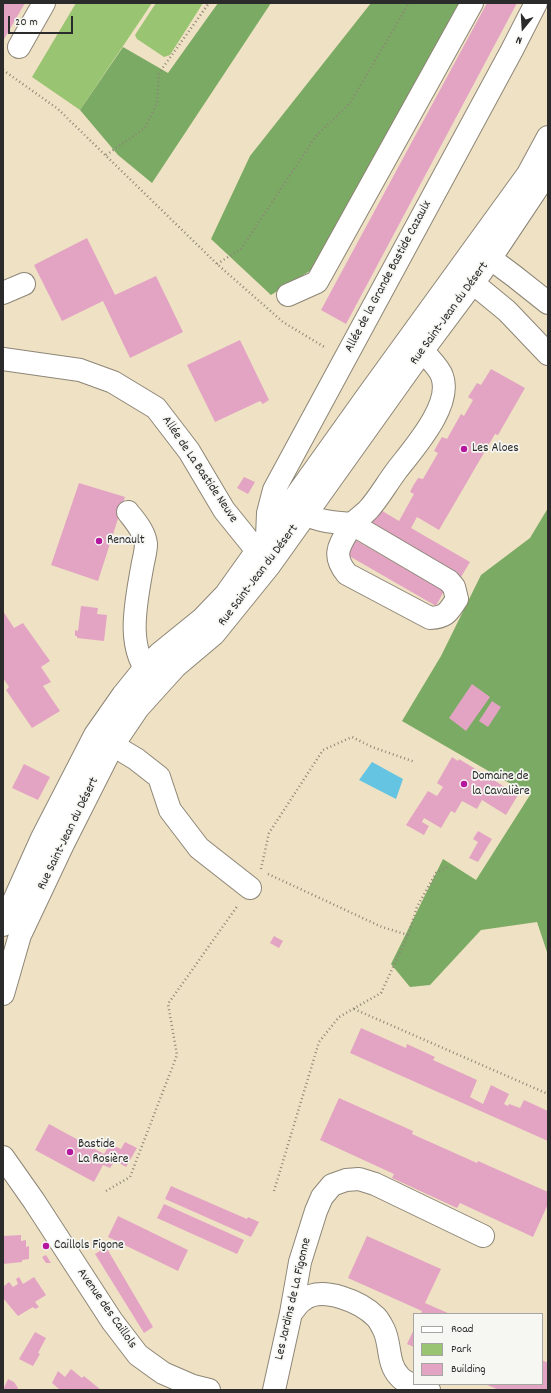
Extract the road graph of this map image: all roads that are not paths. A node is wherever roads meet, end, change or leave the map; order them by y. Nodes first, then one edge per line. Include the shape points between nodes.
1 (44, 3) edge
2 (472, 3) edge
3 (536, 3) edge
4 (19, 47) dead end
5 (548, 137) edge
6 (541, 180) edge
7 (482, 253) junction
8 (465, 277) junction
9 (24, 284) dead end
10 (3, 293) edge
11 (288, 295) dead end
12 (548, 303) edge
13 (416, 344) junction
14 (548, 354) edge
15 (3, 359) edge
16 (297, 511) junction
17 (128, 512) dead end
18 (352, 524) junction
19 (267, 553) junction
20 (151, 677) junction
21 (104, 740) junction
22 (256, 879) road end
23 (9, 930) edge
24 (3, 994) edge
25 (3, 1157) edge
26 (483, 1236) dead end
27 (291, 1313) junction
28 (413, 1385) edge
29 (414, 1385) edge
30 (210, 1390) edge
31 (274, 1390) edge
32 (429, 1390) edge

1 - 4 street
2 - 11 street via 317,282
3 - 19 street, Allée de la Grande Bastide Cazaulx via 274,490 268,513
5 - 6 street, Rue Saint-Jean du Désert
6 - 7 street, Rue Saint-Jean du Désert
7 - 8 street, Rue Saint-Jean du Désert
7 - 12 street
8 - 13 street, Rue Saint-Jean du Désert
8 - 14 street via 507,311
9 - 10 street
13 - 16 street, Rue Saint-Jean du Désert
13 - 18 street via 442,376 443,391 437,414 369,509
15 - 19 street, Allée de La Bastide Neuve via 80,370 113,382 156,408 189,451 224,510
16 - 18 street via 327,522
16 - 19 street, Rue Saint-Jean du Désert
17 - 20 street via 139,526 146,544 136,602 134,636
18 - 18 street via 338,550 339,565 347,574 430,618 440,618 447,612 457,599 454,587 449,581
19 - 20 street, Rue Saint-Jean du Désert via 202,618 160,653
20 - 21 street, Rue Saint-Jean du Désert via 123,695
21 - 22 street via 136,759 159,777 170,810 199,848
21 - 23 street, Rue Saint-Jean du Désert via 42,838
23 - 24 street, Rue Saint-Jean du Désert
25 - 30 street, Avenue des Caillols via 112,1321 138,1355 163,1373 193,1386
26 - 27 street, Les Jardins de La Figonne via 375,1184 359,1179 332,1185 322,1197 316,1211 300,1262
27 - 28 street via 304,1299 315,1295 330,1294 353,1300 376,1317 385,1331 391,1363 399,1377
27 - 31 street, Les Jardins de La Figonne
29 - 32 street

